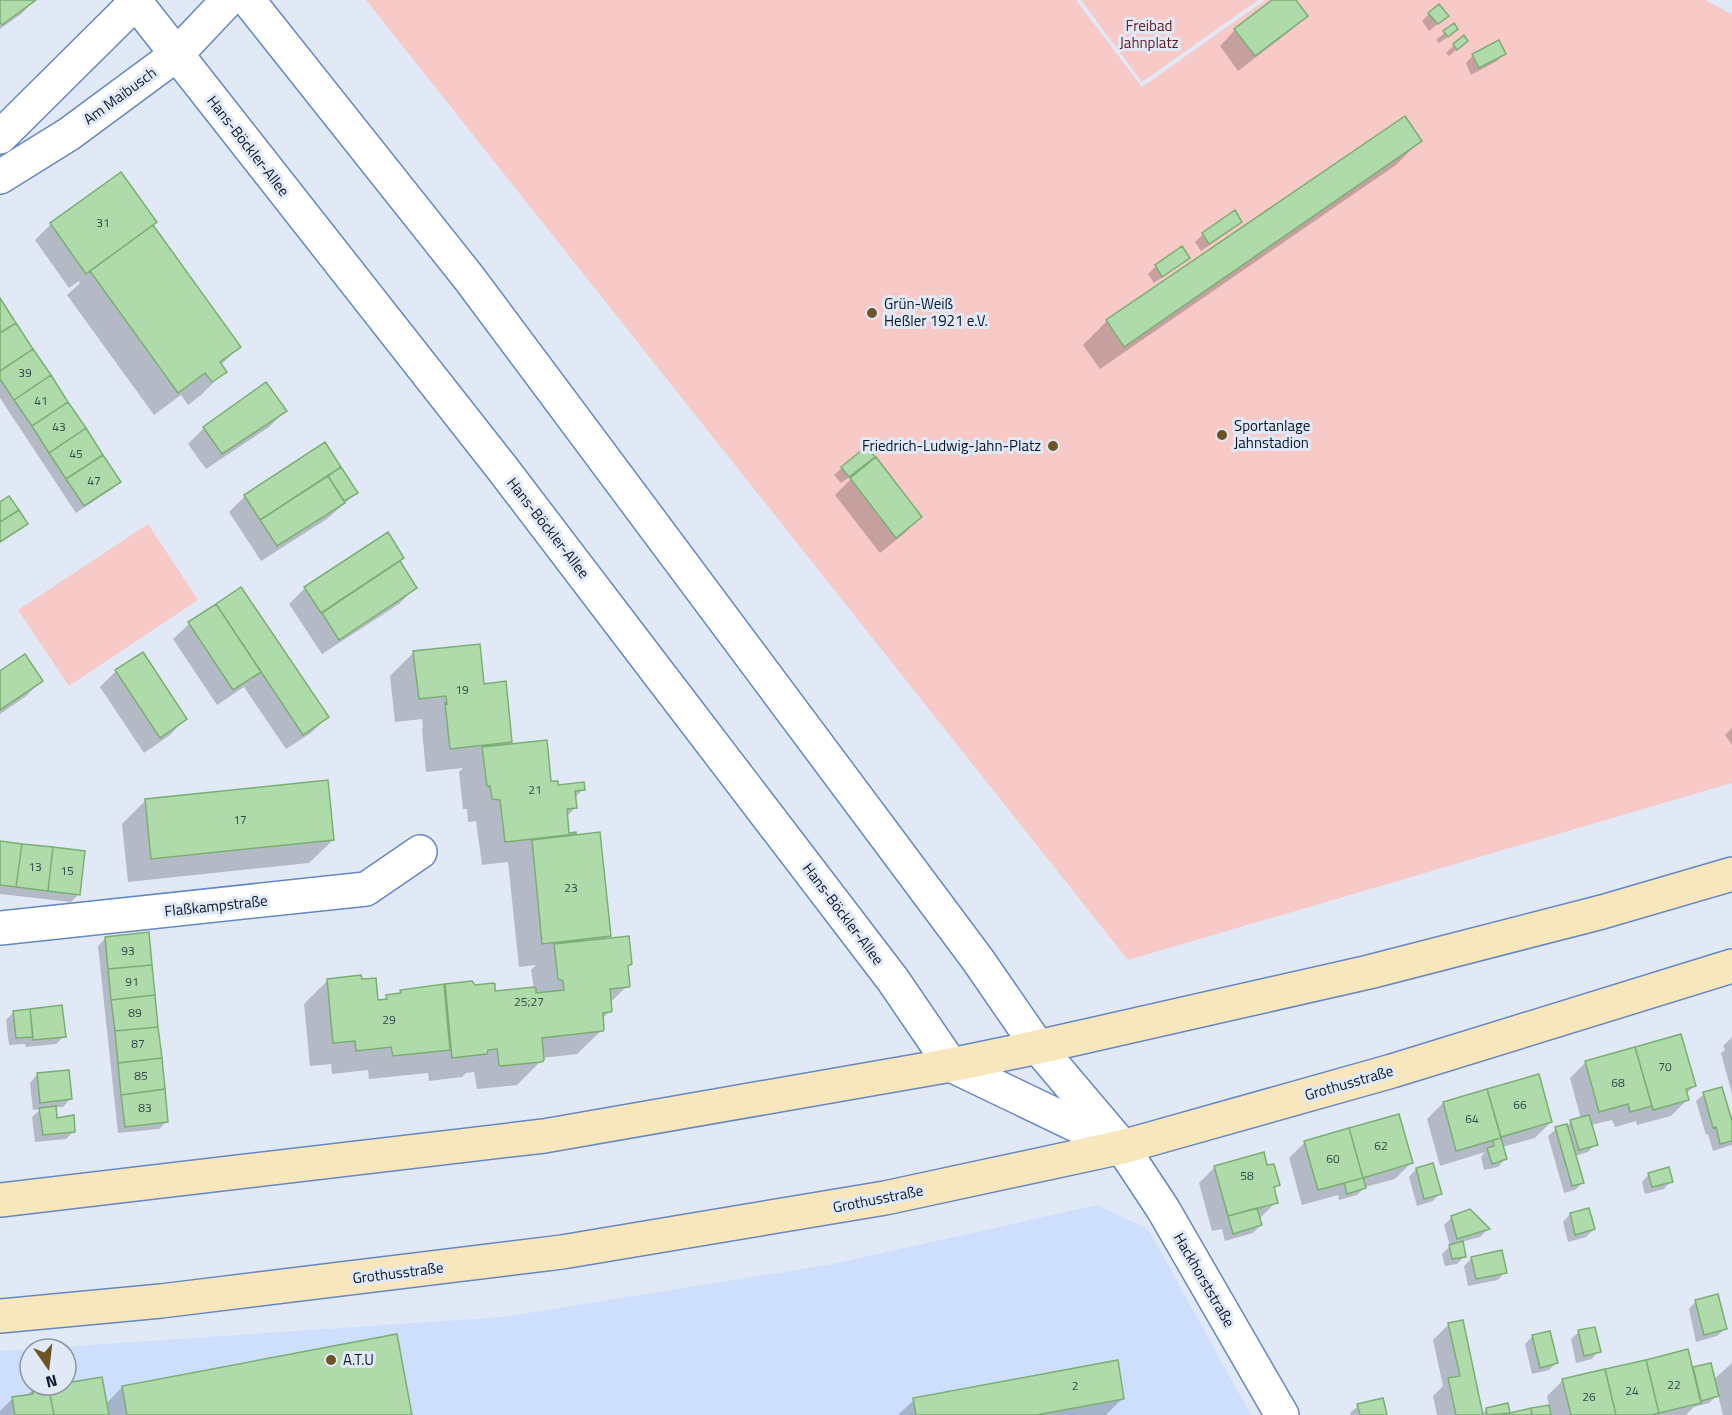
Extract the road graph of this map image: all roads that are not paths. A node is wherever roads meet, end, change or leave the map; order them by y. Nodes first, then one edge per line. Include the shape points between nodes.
1 (228, 0) edge
2 (248, 0) edge
3 (136, 1) edge
4 (176, 55) junction
5 (0, 137) edge
6 (0, 177) edge
7 (420, 852) dead end
8 (1732, 874) edge
9 (0, 928) edge
10 (1732, 966) edge
11 (1038, 1047) junction
12 (951, 1065) junction
13 (1122, 1147) junction
14 (0, 1200) edge
15 (0, 1316) edge
16 (1282, 1415) edge

1 - 4 street, Am Maibusch
2 - 11 street via 469,278 978,960
3 - 4 street, Hans-Böckler-Allee
3 - 5 street
4 - 6 street, Am Maibusch via 69,134
4 - 12 street, Hans-Böckler-Allee via 650,660 893,980
7 - 9 street, Flaßkampstraße via 366,889
8 - 11 main road via 1369,972
10 - 13 main road, Grothusstraße via 1392,1071
11 - 12 main road
11 - 13 street, Hackhorststraße
12 - 13 street
12 - 14 main road via 544,1136
13 - 15 main road, Grothusstraße via 885,1198 584,1249 387,1275
13 - 16 street, Hackhorststraße via 1163,1209

